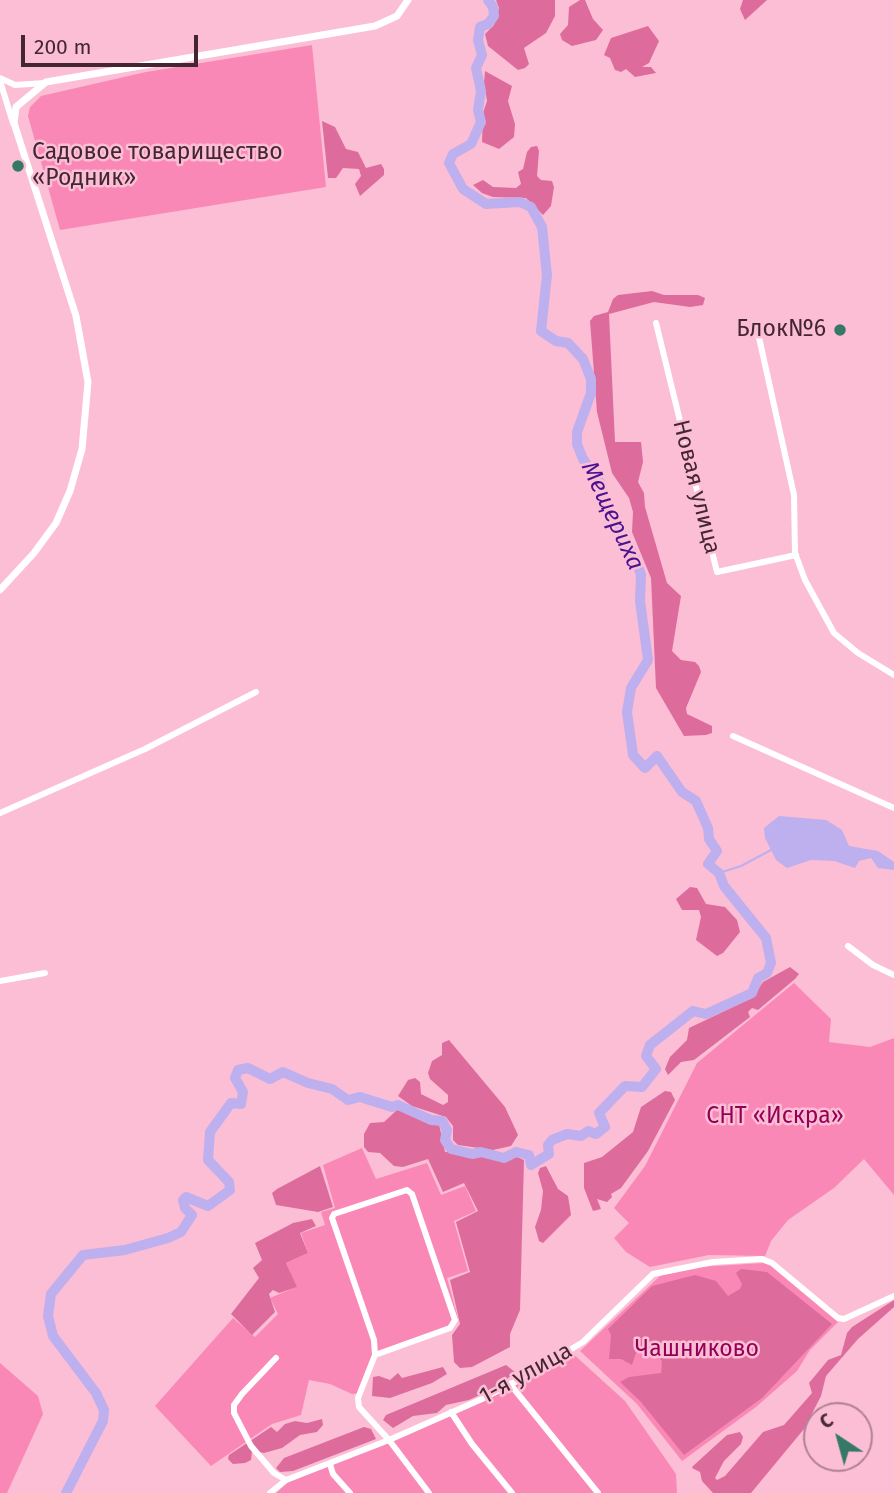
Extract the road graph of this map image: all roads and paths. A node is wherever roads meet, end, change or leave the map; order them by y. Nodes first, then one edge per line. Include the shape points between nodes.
1 (408, 0) edge
2 (0, 79) edge
3 (46, 82) junction
4 (14, 123) junction
5 (656, 323) dead end
6 (756, 324) dead end
7 (796, 555) junction
8 (0, 590) edge
9 (894, 676) edge
10 (256, 692) dead end
11 (733, 736) dead end
12 (894, 808) edge
13 (0, 813) edge
14 (848, 946) dead end
15 (45, 973) dead end
16 (894, 975) edge
17 (0, 981) edge
18 (894, 1296) edge
19 (374, 1355) junction
20 (276, 1358) dead end
21 (510, 1384) junction
22 (451, 1412) junction
23 (389, 1440) junction
24 (330, 1464) junction
25 (286, 1480) junction
26 (280, 1491) edge
27 (270, 1493) edge
28 (350, 1493) edge
29 (429, 1493) edge
30 (512, 1493) edge
31 (598, 1493) edge

1 - 3 street via 397,16 375,26
2 - 3 street via 15,85
2 - 4 street
3 - 4 street via 22,99
4 - 8 street via 76,316 88,382 82,449 70,491 56,523
5 - 7 street, Новая улица via 717,572
6 - 7 street via 794,495
7 - 9 street via 834,632
10 - 13 street via 145,749
11 - 12 street
14 - 16 street
15 - 17 street
18 - 21 street, 1-я улица via 851,1317 838,1318 762,1259 653,1274 583,1342
19 - 19 street via 369,1322 332,1218 407,1190 454,1320 450,1328
19 - 23 street via 359,1407
20 - 25 street via 242,1394 234,1413 251,1446
21 - 22 street, 1-я улица
21 - 31 street
22 - 23 street, 1-я улица
22 - 30 street
23 - 24 street, 1-я улица
23 - 29 street
24 - 25 street, 1-я улица
24 - 28 street
25 - 26 street, 1-я улица
26 - 27 street, 1-я улица

